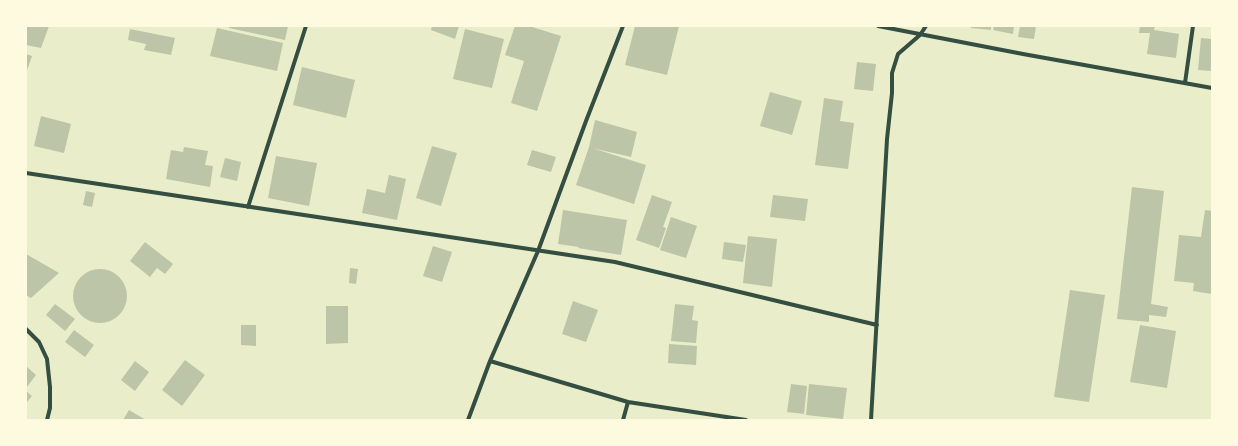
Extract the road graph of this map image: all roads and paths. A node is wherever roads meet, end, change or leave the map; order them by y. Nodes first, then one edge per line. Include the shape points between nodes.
1 (306, 26) edge
2 (623, 26) edge
3 (878, 26) edge
4 (926, 26) edge
5 (1193, 26) edge
6 (920, 35) junction
7 (1185, 83) junction
8 (1212, 88) edge
9 (26, 173) edge
10 (248, 207) junction
11 (538, 251) junction
12 (877, 325) junction
13 (26, 330) edge
14 (490, 361) junction
15 (628, 402) junction
16 (47, 420) edge
17 (468, 420) edge
18 (623, 420) edge
19 (746, 420) edge
20 (871, 420) edge

1 - 10 street
2 - 11 street
3 - 6 street
4 - 6 street
5 - 7 street
6 - 7 street
6 - 12 street via 898,54 892,73
7 - 8 street
9 - 10 street
10 - 11 street
11 - 12 street via 614,262
11 - 14 street
12 - 20 street
13 - 16 street via 39,342 48,359 50,408
14 - 15 street
14 - 17 street
15 - 18 street
15 - 19 street

